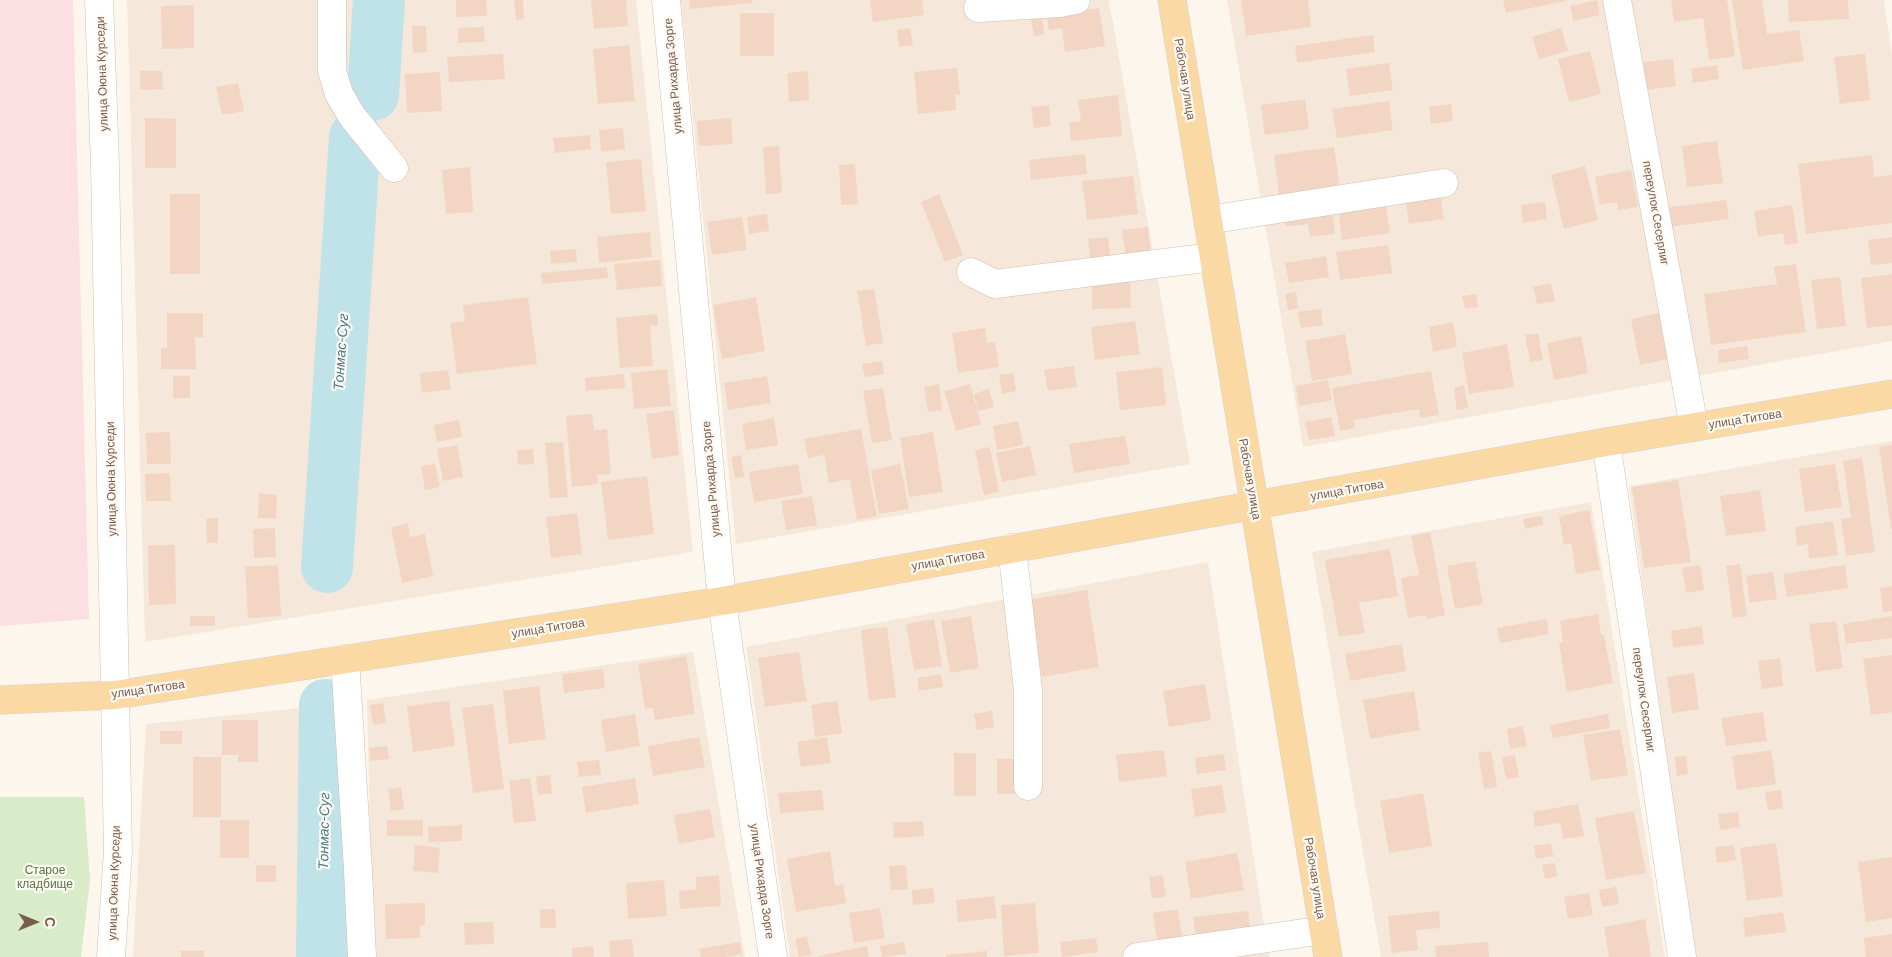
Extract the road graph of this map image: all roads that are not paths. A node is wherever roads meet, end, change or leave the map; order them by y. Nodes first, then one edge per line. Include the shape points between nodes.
1 (99, 0) edge
2 (332, 0) edge
3 (666, 0) edge
4 (1076, 0) edge
5 (1172, 0) edge
6 (1617, 0) edge
7 (978, 8) dead end
8 (394, 168) dead end
9 (1444, 183) dead end
10 (1208, 220) junction
11 (1213, 256) junction
12 (971, 272) dead end
13 (1892, 394) edge
14 (1694, 427) junction
15 (1606, 442) junction
16 (1255, 505) junction
17 (1012, 548) junction
18 (722, 601) junction
19 (345, 659) junction
20 (115, 695) junction
21 (0, 700) edge
22 (1028, 786) dead end
23 (1324, 930) junction
24 (111, 957) edge
25 (362, 957) edge
26 (773, 957) edge
27 (1137, 957) edge
28 (1328, 957) edge
29 (1682, 957) edge

1 - 20 street, улица Оюна Курседи
2 - 8 street via 332,71 339,94 352,116
3 - 18 street, улица Рихарда Зорге
4 - 7 street
5 - 10 main road, Рабочая улица
6 - 14 street, переулок Сесерлиг
9 - 10 street
10 - 11 main road, Рабочая улица
11 - 12 street via 995,284
11 - 16 main road, Рабочая улица
13 - 14 main road, улица Титова
14 - 15 main road, улица Титова
15 - 16 main road, улица Титова
15 - 29 street, переулок Сесерлиг
16 - 17 main road, улица Титова
16 - 23 main road, Рабочая улица
17 - 18 main road, улица Титова
17 - 22 street via 1028,690
18 - 19 main road, улица Титова
18 - 26 street, улица Рихарда Зорге
19 - 20 main road, улица Титова
19 - 25 street
20 - 21 main road, улица Титова
20 - 24 street, улица Оюна Курседи via 118,851
23 - 27 street
23 - 28 main road, Рабочая улица

